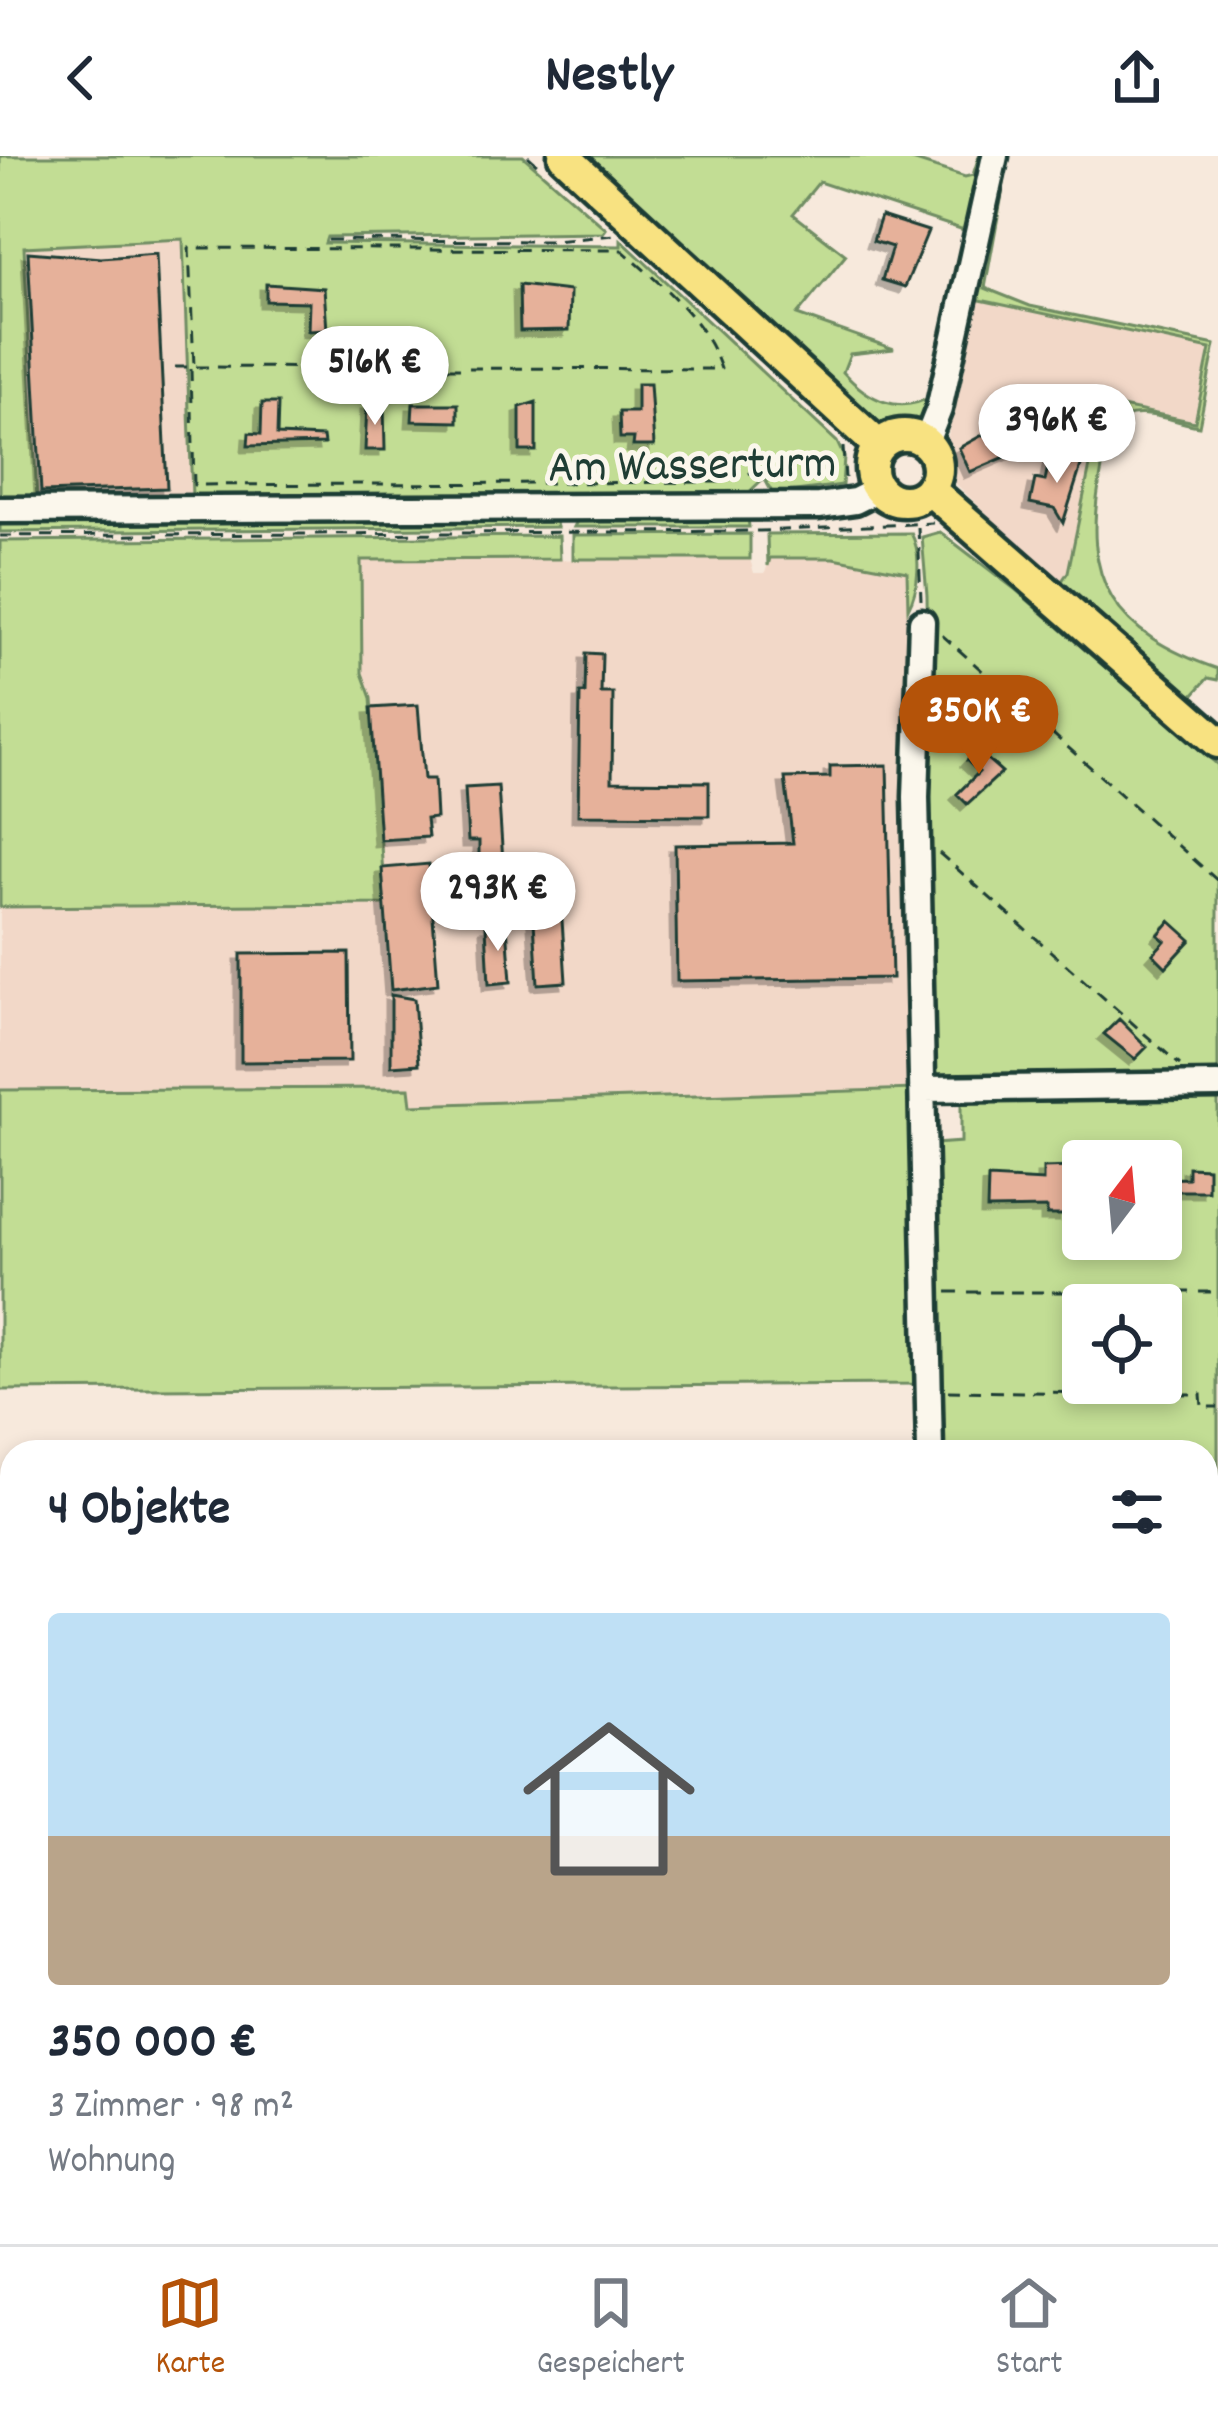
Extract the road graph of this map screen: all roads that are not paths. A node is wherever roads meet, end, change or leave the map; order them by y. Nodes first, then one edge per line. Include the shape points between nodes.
1 (563, 156) edge
2 (995, 156) edge
3 (935, 441) junction
4 (879, 446) junction
5 (879, 489) junction
6 (939, 498) junction
7 (0, 510) edge
8 (922, 622) road end
9 (1218, 742) edge
10 (1207, 1085) edge
11 (925, 1089) junction
12 (930, 1440) edge

1 - 4 main road
2 - 3 street
3 - 4 main road via 902,435
3 - 6 main road
4 - 5 main road via 871,468
5 - 6 main road via 900,501
5 - 7 street, Am Wasserturm via 819,506
6 - 9 main road
8 - 11 street
10 - 11 street
11 - 12 street

